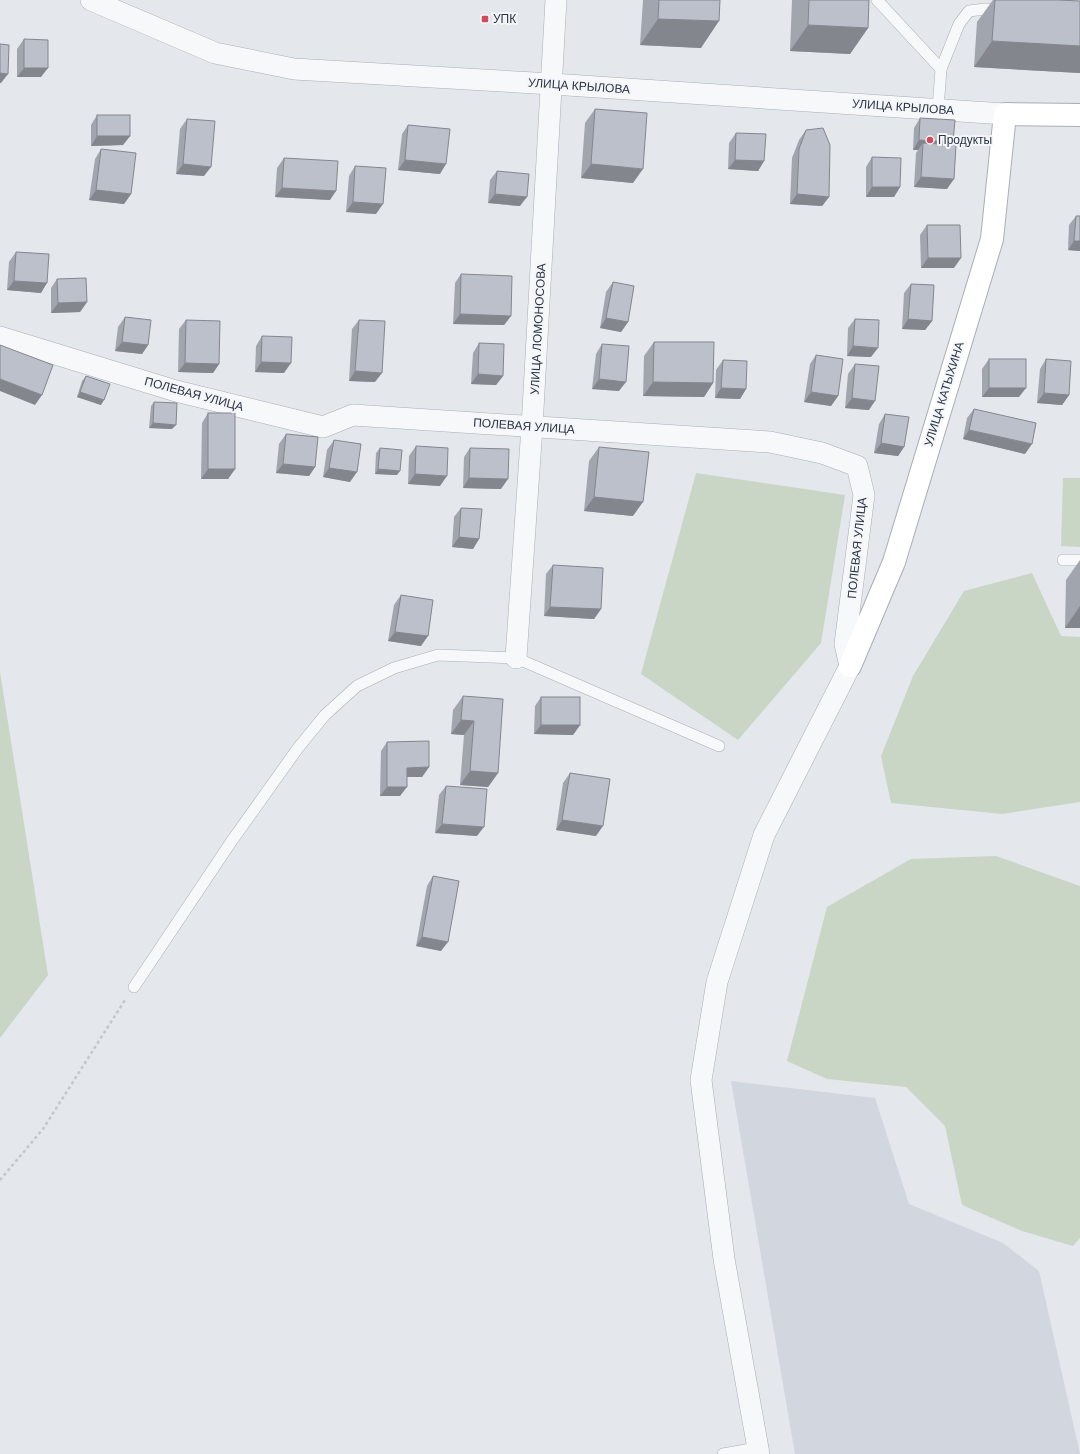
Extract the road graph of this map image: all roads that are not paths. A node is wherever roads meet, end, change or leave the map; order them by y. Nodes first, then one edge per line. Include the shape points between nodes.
1 (91, 0) edge
2 (556, 0) edge
3 (877, 0) edge
4 (1009, 10) edge
5 (941, 69) junction
6 (552, 84) junction
7 (938, 109) junction
8 (1005, 114) junction
9 (1080, 115) edge
10 (0, 337) edge
11 (532, 427) junction
12 (1063, 560) dead end
13 (1080, 560) edge
14 (516, 658) junction
15 (850, 666) junction
16 (719, 746) dead end
17 (134, 987) road end
18 (758, 1451) edge
19 (723, 1454) edge

1 - 6 street, УЛИЦА КРЫЛОВА via 215,53 294,69
2 - 6 street, УЛИЦА ЛОМОНОСОВА
3 - 5 lane
4 - 5 lane via 969,11 958,24
5 - 7 lane
6 - 7 street, УЛИЦА КРЫЛОВА
6 - 11 street, УЛИЦА ЛОМОНОСОВА
7 - 8 street, УЛИЦА КРЫЛОВА
8 - 9 street, УЛИЦА КРЫЛОВА
8 - 15 street, УЛИЦА КАТЫХИНА via 992,239 894,562
10 - 11 street, ПОЛЕВАЯ УЛИЦА via 176,391 323,427 353,415
11 - 14 street, УЛИЦА ЛОМОНОСОВА
11 - 15 street, ПОЛЕВАЯ УЛИЦА via 770,442 822,453 857,466 864,495 845,644
12 - 13 lane
14 - 16 lane
14 - 17 lane via 438,655 394,668 357,686 325,715 298,748 231,842
15 - 18 street via 764,835 717,982 701,1080 724,1259
18 - 19 lane

